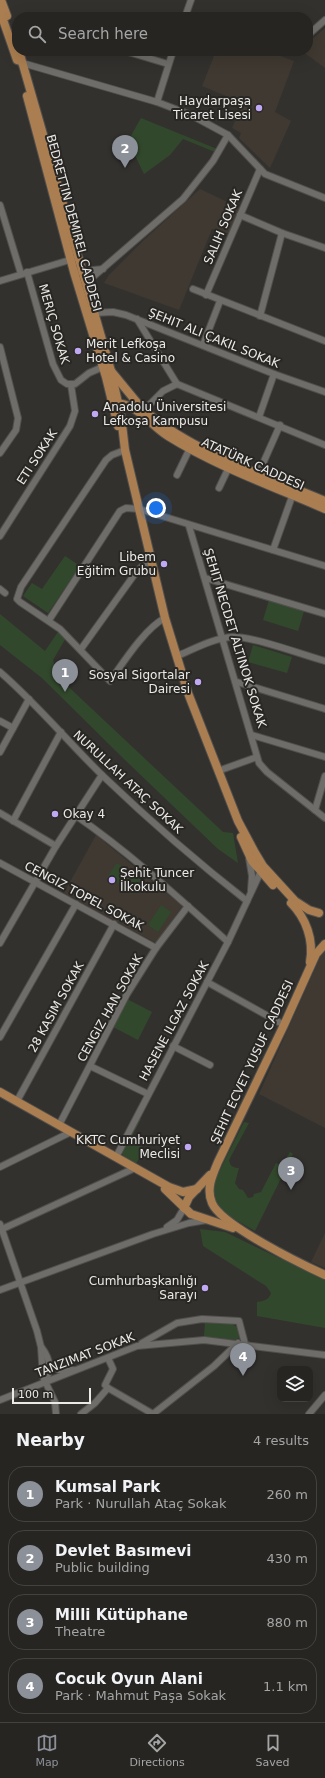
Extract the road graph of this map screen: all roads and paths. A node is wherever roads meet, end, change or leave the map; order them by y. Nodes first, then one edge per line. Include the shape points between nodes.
1 (1, 0) edge
2 (191, 0) edge
3 (0, 11) edge
4 (188, 12) edge
5 (325, 20) edge
6 (12, 31) edge
7 (313, 31) edge
8 (12, 42) edge
9 (18, 56) edge
10 (19, 56) edge
11 (142, 56) edge
12 (171, 56) edge
13 (20, 62) junction
14 (168, 64) junction
15 (157, 102) junction
16 (228, 135) junction
17 (260, 169) junction
18 (325, 198) edge
19 (0, 205) edge
20 (240, 215) junction
21 (282, 233) junction
22 (325, 248) edge
23 (74, 264) junction
24 (104, 269) junction
25 (24, 273) junction
26 (83, 273) junction
27 (0, 281) edge
28 (86, 283) junction
29 (193, 289) dead end
30 (206, 295) junction
31 (220, 301) junction
32 (94, 313) junction
33 (260, 316) junction
34 (137, 319) junction
35 (325, 341) edge
36 (203, 345) junction
37 (0, 347) edge
38 (108, 367) junction
39 (274, 374) junction
40 (177, 384) junction
41 (71, 385) junction
42 (325, 392) edge
43 (115, 400) junction
44 (141, 409) junction
45 (120, 416) junction
46 (259, 417) junction
47 (280, 425) junction
48 (124, 442) junction
49 (325, 445) edge
50 (190, 448) junction
51 (125, 450) junction
52 (0, 453) edge
53 (229, 467) junction
54 (177, 475) dead end
55 (258, 476) junction
56 (219, 488) dead end
57 (294, 492) junction
58 (325, 501) edge
59 (139, 509) junction
60 (325, 509) edge
61 (189, 526) junction
62 (0, 536) edge
63 (274, 550) junction
64 (152, 561) junction
65 (325, 566) edge
66 (205, 578) junction
67 (325, 614) edge
68 (165, 618) junction
69 (48, 620) junction
70 (224, 639) junction
71 (81, 649) junction
72 (177, 656) junction
73 (325, 661) edge
74 (0, 672) edge
75 (237, 682) junction
76 (29, 699) junction
77 (325, 709) edge
78 (0, 721) edge
79 (13, 728) junction
80 (61, 732) junction
81 (252, 735) junction
82 (0, 752) edge
83 (257, 757) junction
84 (325, 757) edge
85 (218, 771) junction
86 (102, 775) junction
87 (325, 776) edge
88 (315, 810) junction
89 (0, 813) edge
90 (75, 815) junction
91 (325, 818) edge
92 (13, 820) junction
93 (238, 821) junction
94 (56, 846) junction
95 (248, 853) junction
96 (0, 863) edge
97 (262, 869) junction
98 (35, 881) junction
99 (251, 894) junction
100 (247, 901) junction
101 (76, 904) junction
102 (188, 906) junction
103 (323, 912) edge
104 (114, 924) junction
105 (309, 937) junction
106 (228, 942) junction
107 (0, 944) edge
108 (325, 944) edge
109 (156, 948) junction
110 (308, 972) junction
111 (207, 982) junction
112 (284, 1025) junction
113 (0, 1037) edge
114 (173, 1046) junction
115 (210, 1064) dead end
116 (90, 1066) junction
117 (0, 1092) edge
118 (148, 1094) junction
119 (17, 1101) junction
120 (59, 1125) junction
121 (71, 1132) junction
122 (116, 1157) junction
123 (218, 1162) junction
124 (0, 1167) edge
125 (134, 1168) junction
126 (149, 1176) junction
127 (197, 1189) junction
128 (184, 1208) junction
129 (209, 1220) junction
130 (1, 1228) edge
131 (153, 1234) junction
132 (254, 1237) junction
133 (325, 1275) edge
134 (21, 1282) junction
135 (0, 1290) edge
136 (163, 1332) junction
137 (169, 1343) junction
138 (238, 1343) junction
139 (245, 1344) junction
140 (137, 1346) junction
141 (41, 1347) junction
142 (324, 1356) edge
143 (108, 1358) junction
144 (49, 1363) junction
145 (42, 1368) junction
146 (76, 1370) junction
147 (45, 1384) junction
148 (30, 1388) junction
149 (108, 1388) junction
150 (325, 1395) edge
151 (0, 1399) edge
152 (56, 1414) edge
153 (81, 1414) edge
154 (153, 1414) edge
155 (309, 1414) edge

1 - 6 main road
2 - 4 street
3 - 8 main road, BEDRETTIN DEMIREL CADDESI
5 - 7 street
9 - 13 main road, BEDRETTIN DEMIREL CADDESI
10 - 13 main road, BEDRETTIN DEMIREL CADDESI
11 - 14 street
12 - 14 street
13 - 15 street
13 - 23 main road, BEDRETTIN DEMIREL CADDESI
14 - 15 street
15 - 16 street via 194,116
16 - 17 street
16 - 24 street via 213,161 183,199
17 - 18 street via 273,178
17 - 20 street, SALIH SOKAK
19 - 25 street, MERIÇ SOKAK
20 - 21 street
20 - 30 street, SALIH SOKAK
21 - 22 street
21 - 33 street
23 - 25 street via 54,264
23 - 26 main road, BEDRETTIN DEMIREL CADDESI
23 - 26 street
23 - 38 main road, BEDRETTIN DEMIREL CADDESI
24 - 26 street
24 - 28 street
25 - 27 street
25 - 41 street, MERIÇ SOKAK via 55,368 61,380
26 - 28 main road, BEDRETTIN DEMIREL CADDESI
28 - 32 main road, BEDRETTIN DEMIREL CADDESI
29 - 30 street
30 - 31 street
31 - 33 street
31 - 36 street
32 - 34 street via 113,312
32 - 38 main road, BEDRETTIN DEMIREL CADDESI
33 - 35 street
34 - 36 street
34 - 40 street
36 - 39 street
37 - 52 street via 18,418 16,430
38 - 41 street via 92,371
38 - 43 main road, BEDRETTIN DEMIREL CADDESI
38 - 44 main road
39 - 42 street
39 - 46 street
40 - 44 street via 162,391
40 - 46 street
41 - 62 street, ETI SOKAK via 75,411 70,426
43 - 44 main road, ATATÜRK CADDESI
43 - 45 main road, BEDRETTIN DEMIREL CADDESI
43 - 48 main road, BEDRETTIN DEMIREL CADDESI
44 - 45 main road via 128,410
44 - 50 main road, ATATÜRK CADDESI via 158,430
44 - 55 main road, ATATÜRK CADDESI via 185,439
45 - 48 main road, BEDRETTIN DEMIREL CADDESI
46 - 47 street
47 - 49 street
47 - 55 street
48 - 51 main road, BEDRETTIN DEMIREL CADDESI
50 - 53 main road, ATATÜRK CADDESI
50 - 54 street
51 - 59 main road, BEDRETTIN DEMIREL CADDESI
51 - 69 street via 106,460 17,596 18,601
53 - 55 main road, ATATÜRK CADDESI
53 - 56 street
55 - 57 main road, ATATÜRK CADDESI
57 - 58 main road, ATATÜRK CADDESI
57 - 60 main road, ATATÜRK CADDESI
57 - 63 street
59 - 61 street
59 - 64 main road, BEDRETTIN DEMIREL CADDESI
59 - 69 street via 126,508 120,511
61 - 63 street
61 - 66 street
63 - 65 street
64 - 68 main road, BEDRETTIN DEMIREL CADDESI
64 - 71 street via 138,571
66 - 67 street
66 - 70 street
68 - 71 street via 155,625 133,650 110,681
68 - 72 main road, BEDRETTIN DEMIREL CADDESI
69 - 71 street
70 - 72 street
70 - 73 street via 237,637 253,640
70 - 75 street
72 - 85 main road, BEDRETTIN DEMIREL CADDESI via 188,693
74 - 76 street, NURULLAH ATAÇ SOKAK
75 - 77 street
75 - 81 street
76 - 79 street
76 - 80 street, NURULLAH ATAÇ SOKAK
78 - 79 street
79 - 82 street
80 - 86 street, NURULLAH ATAÇ SOKAK
80 - 92 street
81 - 83 street
81 - 84 street
83 - 85 street
83 - 88 street via 260,766
85 - 93 main road, BEDRETTIN DEMIREL CADDESI
86 - 90 street
86 - 100 street, NURULLAH ATAÇ SOKAK
87 - 88 street
88 - 91 street
89 - 92 street
90 - 94 street
90 - 102 street via 100,832
92 - 94 street
93 - 95 main road, BEDRETTIN DEMIREL CADDESI
93 - 97 main road, BEDRETTIN DEMIREL CADDESI
94 - 98 street
95 - 97 main road, BEDRETTIN DEMIREL CADDESI
95 - 99 street, HASENE ILGAZ SOKAK via 252,876
96 - 98 street, CENGIZ TOPEL SOKAK
97 - 99 street, HASENE ILGAZ SOKAK
97 - 103 main road, BEDRETTIN DEMIREL CADDESI via 299,904 309,910
97 - 105 main road, BEDRETTIN DEMIREL CADDESI via 304,919
98 - 101 street, CENGIZ TOPEL SOKAK
98 - 107 street
99 - 100 street, HASENE ILGAZ SOKAK
100 - 106 street, HASENE ILGAZ SOKAK
101 - 104 street, CENGIZ TOPEL SOKAK
101 - 113 street
102 - 106 street
102 - 109 street, CENGIZ HAN SOKAK
103 - 105 main road via 314,915 310,920
104 - 109 street, CENGIZ TOPEL SOKAK
104 - 119 street
105 - 110 main road via 311,955
106 - 111 street, HASENE ILGAZ SOKAK
108 - 110 main road, ŞEHIT ECVET YUSUF CADDESI via 316,954
109 - 116 street, CENGIZ HAN SOKAK via 127,994
110 - 112 main road, ŞEHIT ECVET YUSUF CADDESI
111 - 112 street
111 - 114 street, HASENE ILGAZ SOKAK
112 - 123 main road, ŞEHIT ECVET YUSUF CADDESI
114 - 115 street
114 - 118 street, HASENE ILGAZ SOKAK
116 - 118 street
116 - 120 street, CENGIZ HAN SOKAK
117 - 119 main road
118 - 122 street, HASENE ILGAZ SOKAK
119 - 120 main road
120 - 121 main road
121 - 122 main road
121 - 124 street
122 - 125 main road
123 - 127 main road, ŞEHIT ECVET YUSUF CADDESI via 207,1180
123 - 132 main road, ŞEHIT ECVET YUSUF CADDESI via 210,1184 213,1206 219,1214
125 - 126 main road
125 - 130 street
126 - 127 main road via 179,1191 190,1192
126 - 128 main road
127 - 128 main road, ŞEHIT ECVET YUSUF CADDESI via 189,1197
128 - 129 main road via 194,1216
128 - 131 street via 175,1222
129 - 131 street
129 - 132 main road
130 - 134 street
131 - 134 street
132 - 133 main road
134 - 135 street
134 - 141 street
136 - 137 street via 162,1337
136 - 139 street via 177,1323 192,1320 212,1318 239,1321
136 - 140 street
137 - 138 street, TANZIMAT SOKAK via 194,1340
137 - 140 street, TANZIMAT SOKAK
138 - 139 street, TANZIMAT SOKAK
138 - 154 street via 214,1366
139 - 142 street, TANZIMAT SOKAK
140 - 143 street, TANZIMAT SOKAK
141 - 144 street
141 - 145 street
143 - 146 street, TANZIMAT SOKAK
143 - 149 street via 113,1369 106,1382 105,1386
144 - 146 street via 59,1370
144 - 147 street
145 - 147 street
145 - 148 street via 37,1382
146 - 147 street, TANZIMAT SOKAK
147 - 148 street, TANZIMAT SOKAK
147 - 152 street via 55,1402
148 - 151 street, TANZIMAT SOKAK
149 - 153 street
149 - 154 street
150 - 155 street

